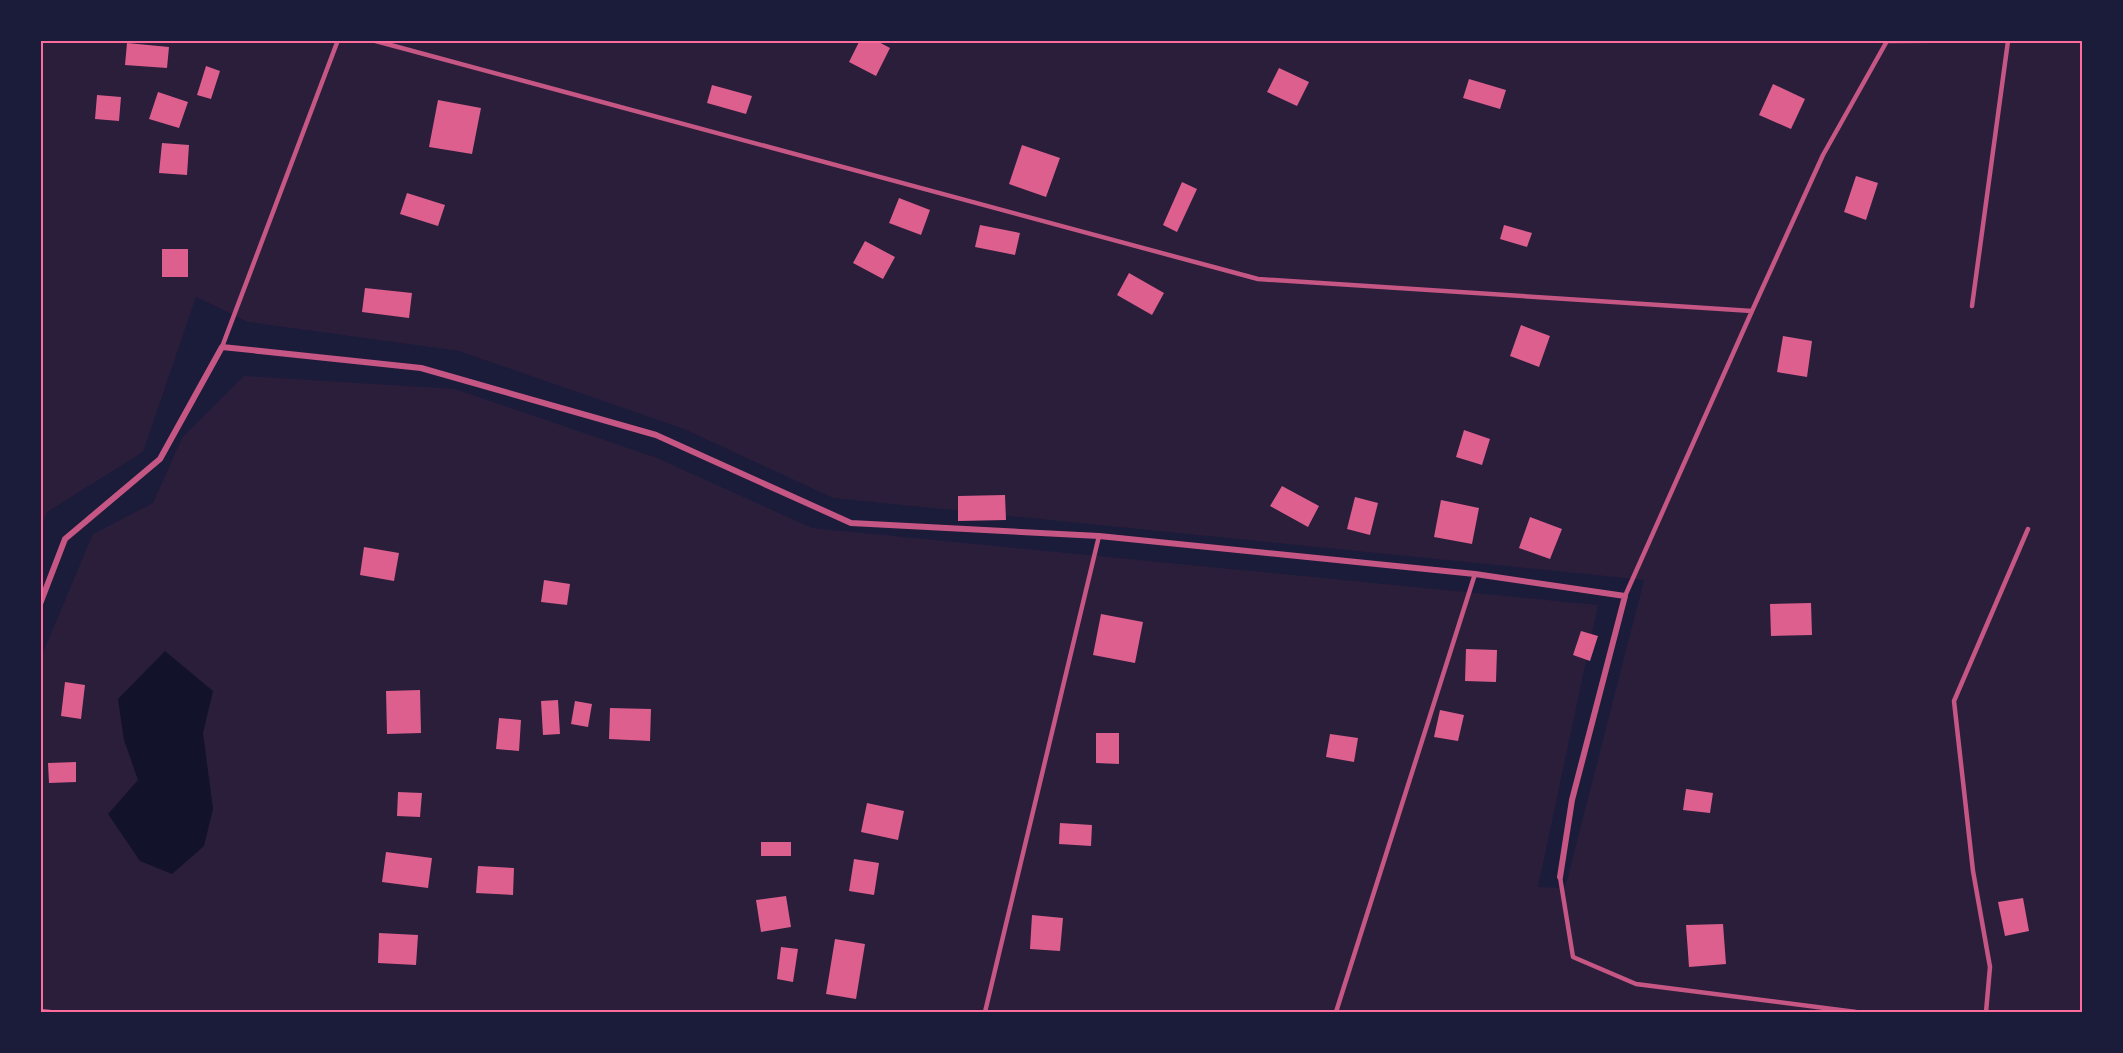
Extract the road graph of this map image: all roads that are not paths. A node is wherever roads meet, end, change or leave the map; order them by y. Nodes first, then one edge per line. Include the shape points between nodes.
1 (338, 40) edge
2 (372, 40) edge
3 (2055, 40) edge
4 (2008, 41) edge
5 (1972, 306) dead end
6 (1752, 311) junction
7 (222, 347) junction
8 (2028, 529) dead end
9 (1099, 536) junction
10 (1475, 574) junction
11 (1625, 596) junction
12 (40, 604) edge
13 (1560, 877) joint
14 (40, 1011) edge
15 (50, 1012) edge
16 (986, 1012) edge
17 (1336, 1012) edge
18 (1856, 1012) edge
19 (1986, 1012) edge

1 - 7 lane
2 - 6 lane via 1258,279
3 - 4 lane
4 - 5 lane
4 - 6 lane via 1887,40 1822,155
6 - 11 lane
7 - 9 street via 422,368 656,435 851,523
7 - 12 street via 160,459 65,538
8 - 19 lane via 1954,700 1973,871 1990,967
9 - 10 street
9 - 16 lane
10 - 11 street
10 - 17 lane
11 - 13 street via 1572,800
13 - 18 lane via 1574,957 1636,984
14 - 15 lane

